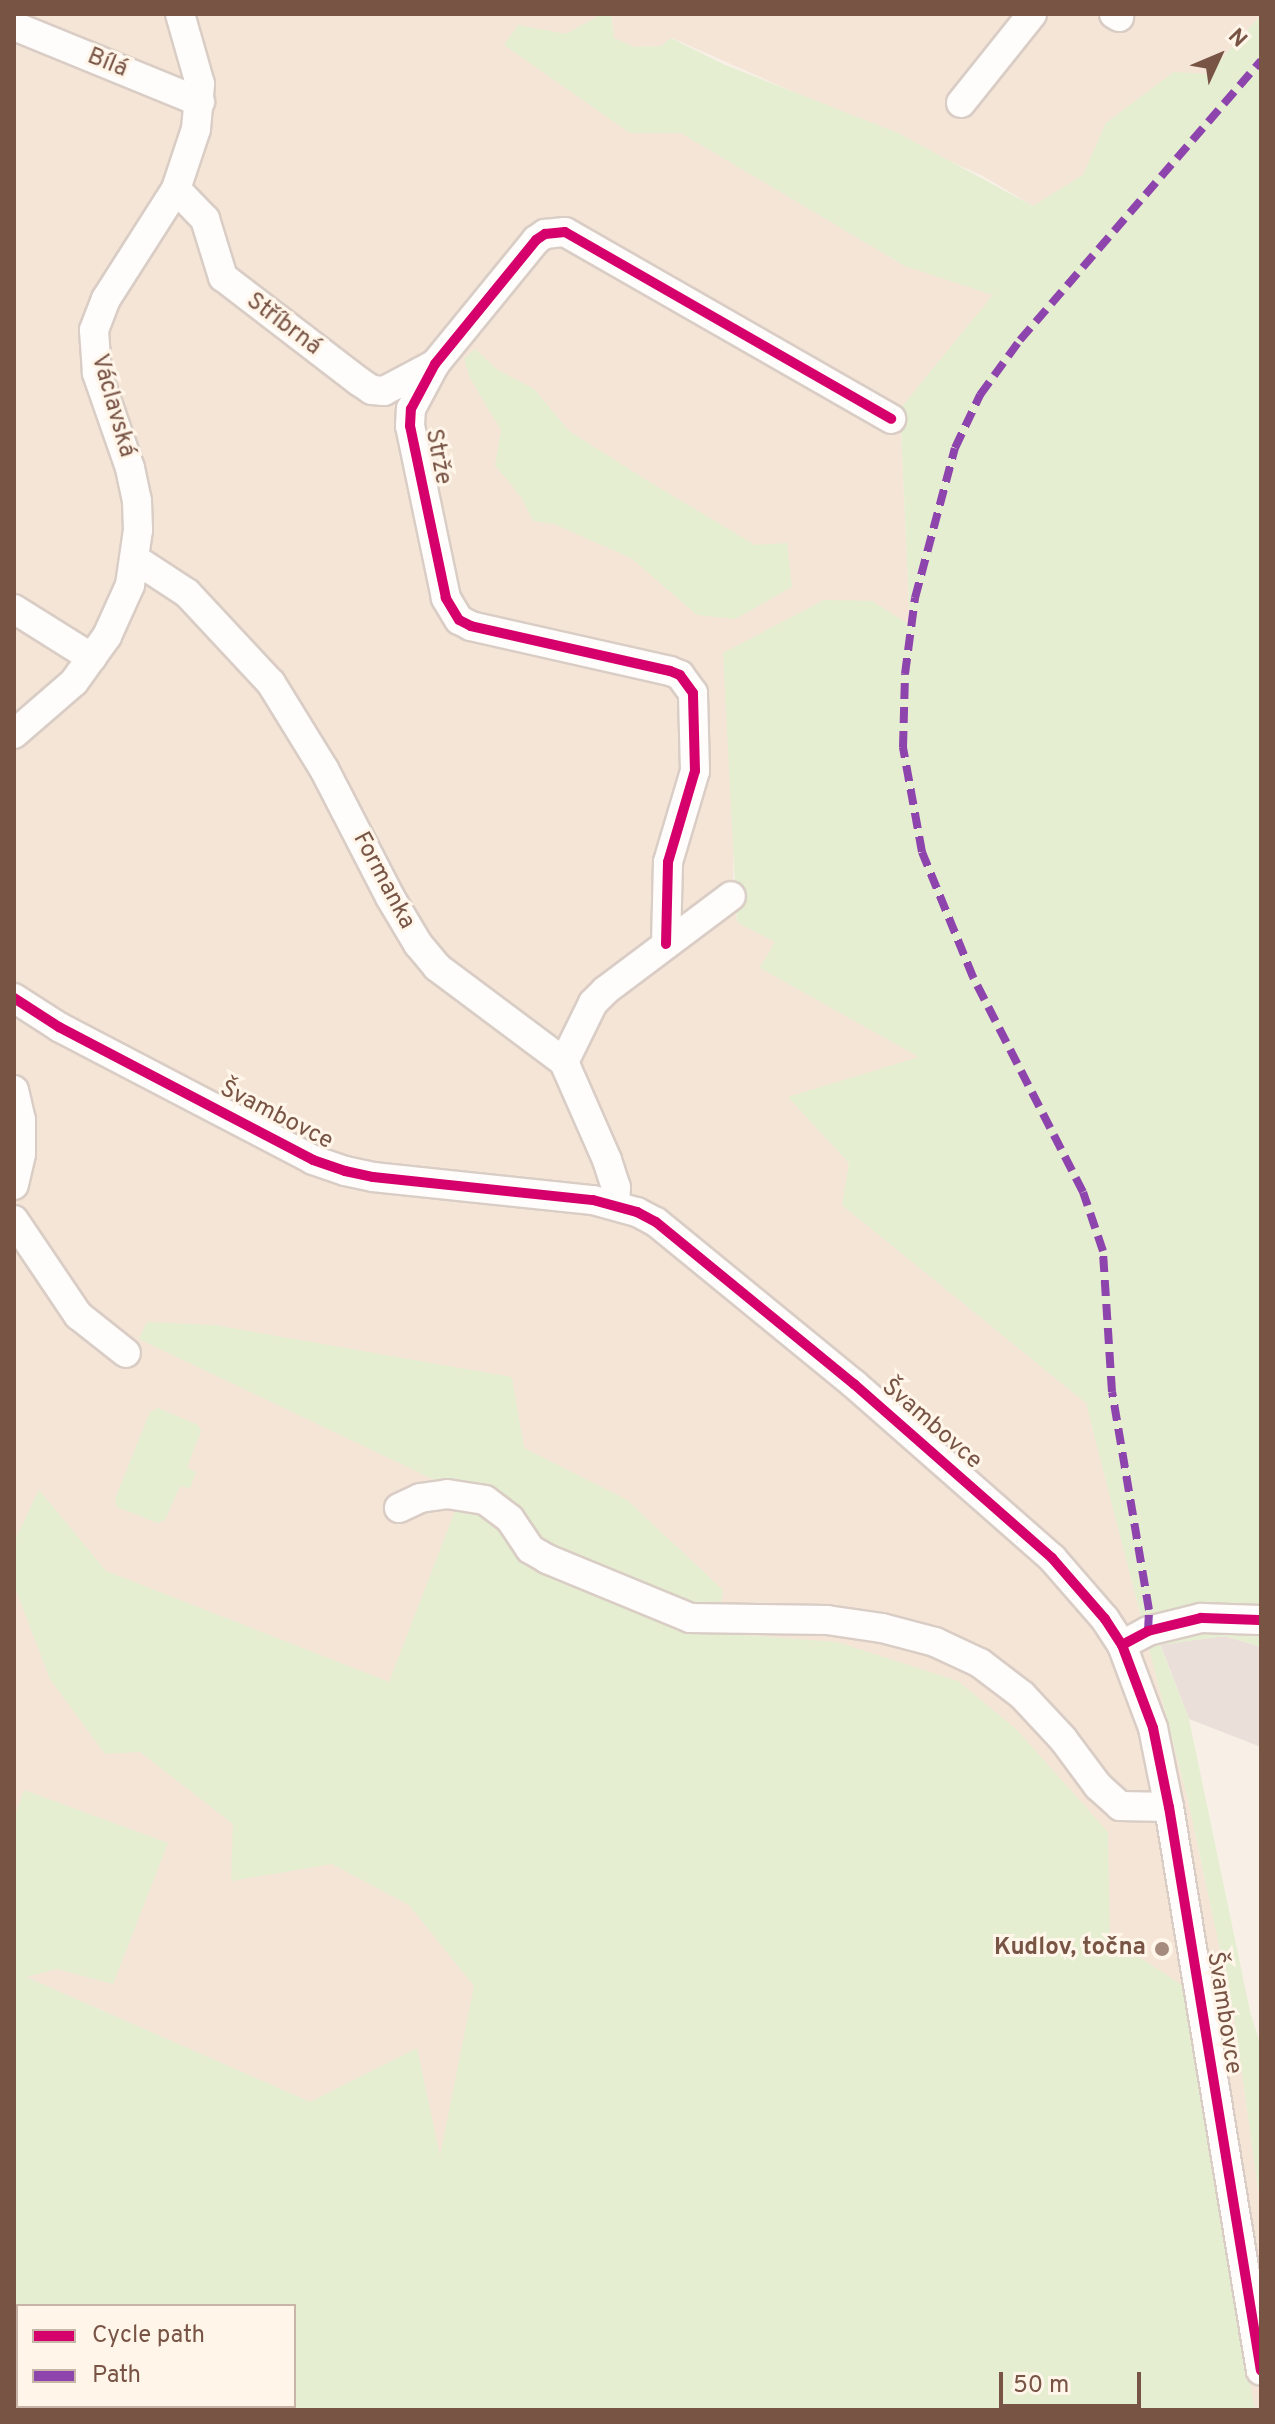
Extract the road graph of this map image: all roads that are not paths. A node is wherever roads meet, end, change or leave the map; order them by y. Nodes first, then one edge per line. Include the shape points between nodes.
1 (1032, 14) edge
2 (186, 21) edge
3 (14, 26) edge
4 (200, 102) junction
5 (961, 103) dead end
6 (176, 189) junction
7 (435, 364) junction
8 (891, 419) dead end
9 (135, 559) junction
10 (14, 609) edge
11 (92, 658) junction
12 (14, 734) edge
13 (731, 896) dead end
14 (666, 944) junction
15 (14, 998) edge
16 (564, 1062) junction
17 (14, 1090) edge
18 (14, 1185) edge
19 (615, 1205) junction
20 (14, 1220) edge
21 (126, 1353) dead end
22 (399, 1508) dead end
23 (1261, 1620) edge
24 (1122, 1645) junction
25 (1169, 1807) junction
26 (1261, 2371) edge

1 - 5 street
2 - 4 street, Václavská
3 - 4 street, Bílá
4 - 6 street, Václavská
6 - 7 street, Stříbrná via 205,219 223,277 360,382 384,391
6 - 9 street, Václavská via 106,299 94,330 97,373 137,501
7 - 8 street, Strže via 536,240 565,232
7 - 14 street, Strže via 409,416 450,611 471,626 670,671 680,675 693,693 695,771 668,862
9 - 11 street, Václavská via 120,610
9 - 16 street, Formanka via 187,593 271,683 427,955 473,997
10 - 11 street
11 - 12 street, Václavská via 55,701
13 - 14 street
14 - 16 street via 593,1003
15 - 19 street, Švambovce via 313,1160 373,1177
16 - 19 street, Formanka via 607,1160 616,1187
17 - 18 street via 21,1120
19 - 24 street, Švambovce via 673,1232 876,1404 1052,1558
20 - 21 street via 78,1315
22 - 25 street via 447,1494 485,1500 510,1519 530,1549 547,1559 690,1618 827,1620 935,1642 980,1663 1022,1695 1120,1806
23 - 24 street via 1201,1618 1148,1631
24 - 25 street, Švambovce via 1153,1728
25 - 26 street, Švambovce

